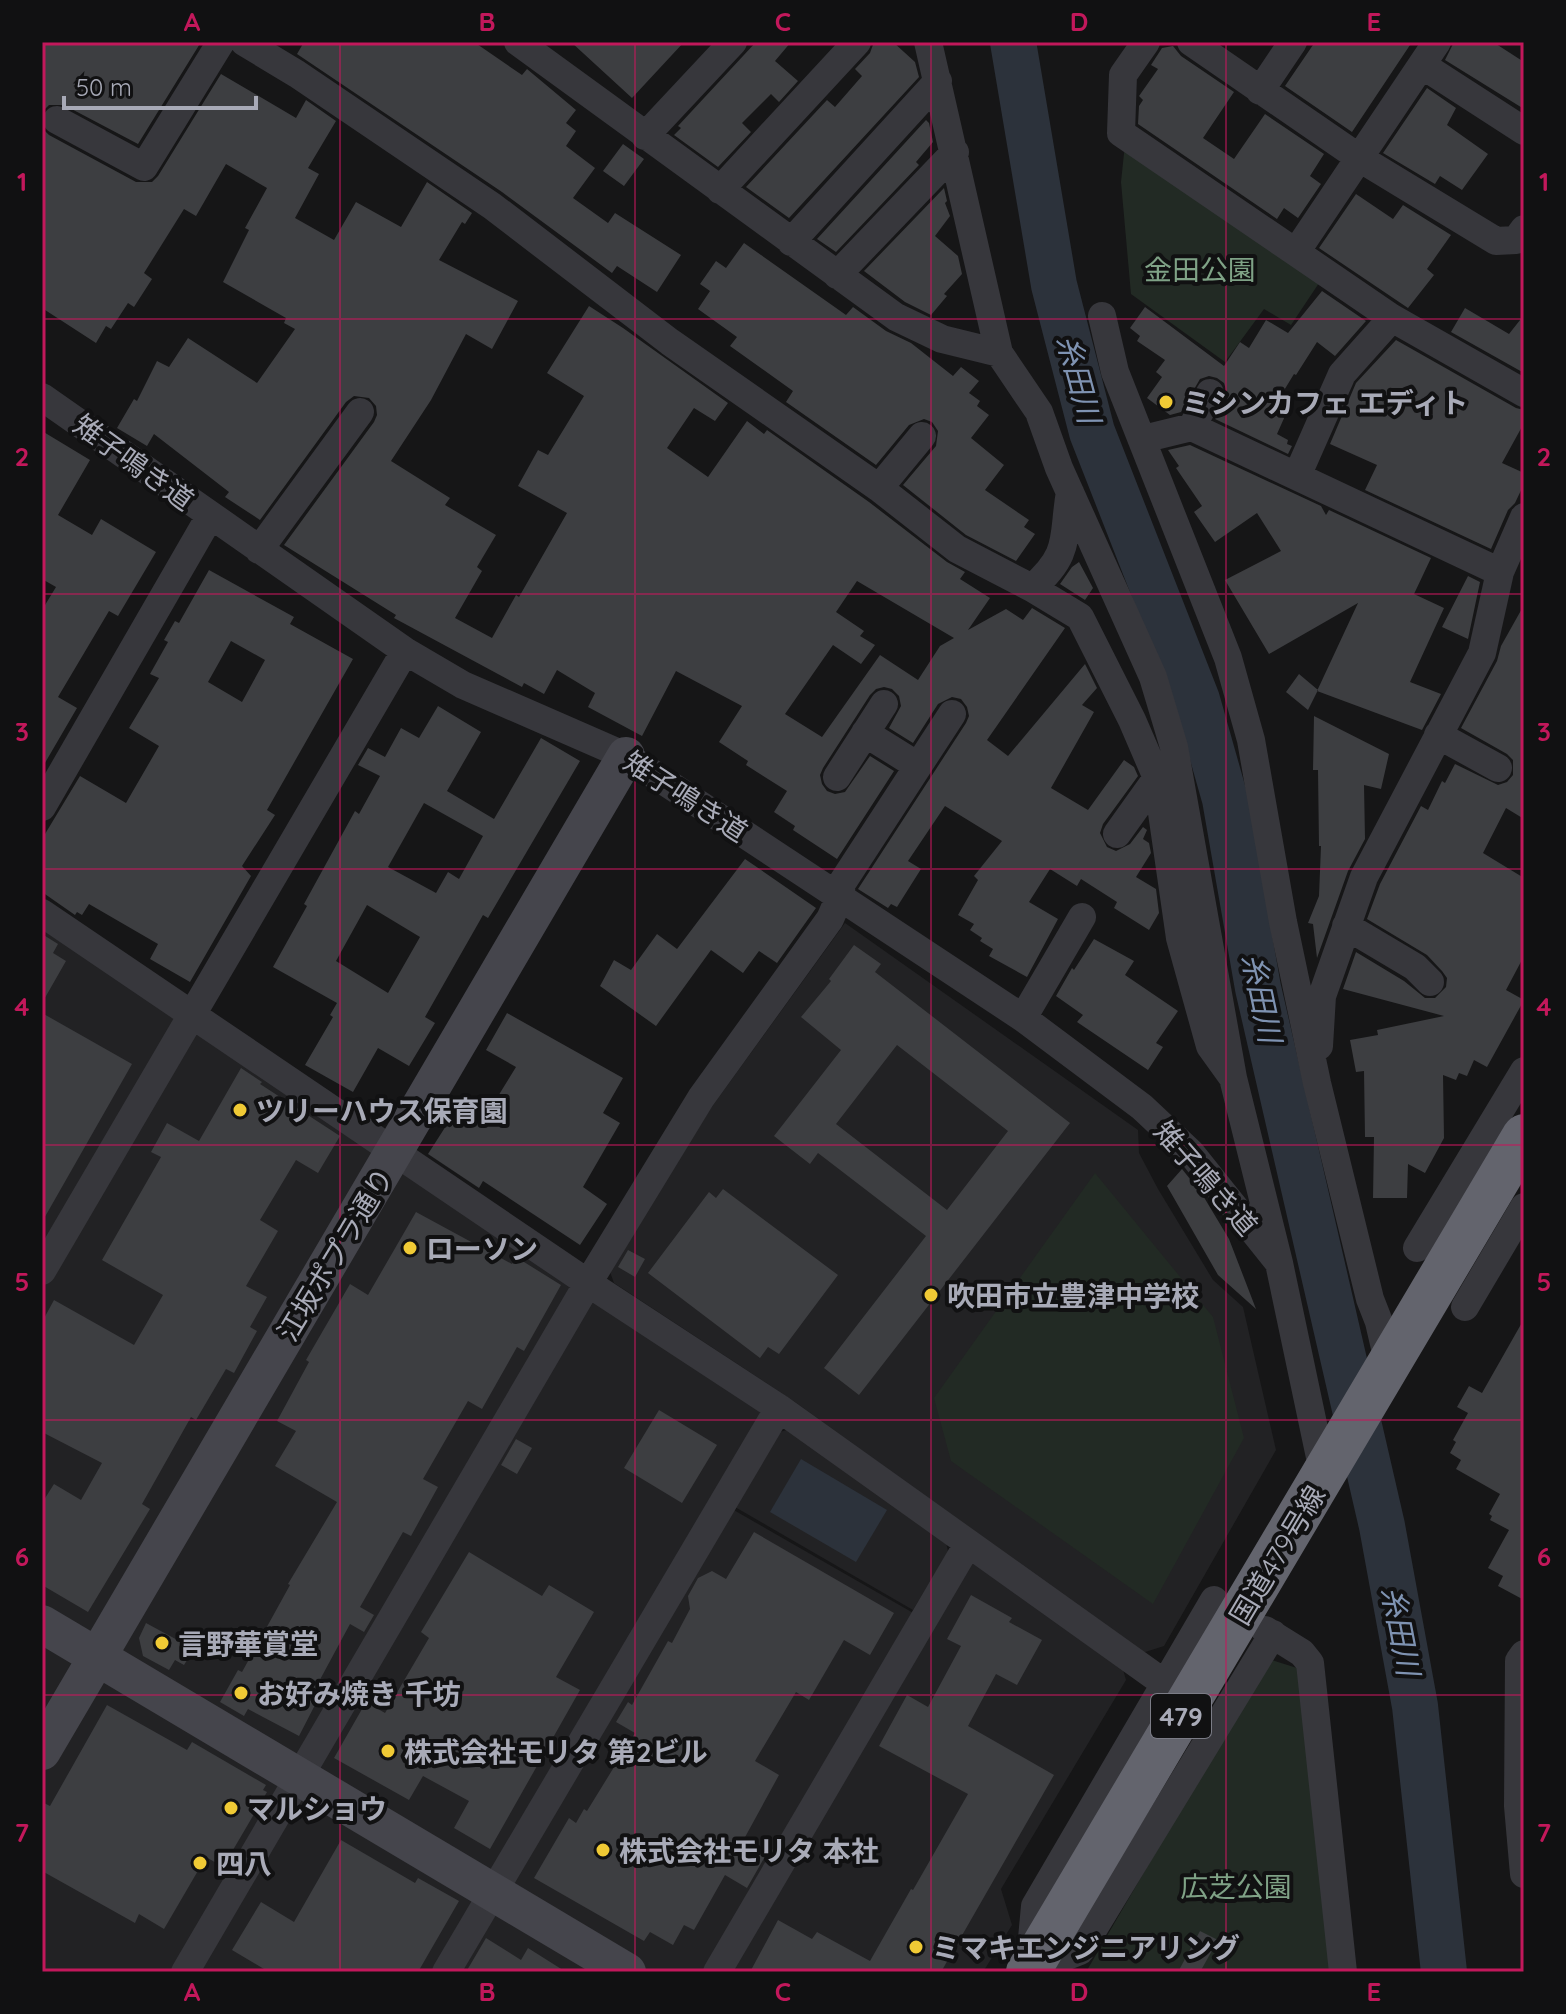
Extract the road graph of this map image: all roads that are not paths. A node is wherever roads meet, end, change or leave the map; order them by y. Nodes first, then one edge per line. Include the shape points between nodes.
1 (221, 42) edge
2 (244, 42) edge
3 (518, 42) edge
4 (733, 42) edge
5 (857, 42) edge
6 (928, 42) edge
7 (1146, 42) edge
8 (1191, 42) edge
9 (1293, 42) edge
10 (1430, 54) edge
11 (938, 81) junction
12 (1260, 91) junction
13 (57, 120) dead end
14 (1524, 131) edge
15 (645, 136) junction
16 (955, 152) junction
17 (1361, 159) junction
18 (720, 190) junction
19 (1524, 229) edge
20 (791, 242) junction
21 (1296, 252) junction
22 (837, 275) junction
23 (1102, 316) dead end
24 (1392, 318) junction
25 (999, 353) junction
26 (1210, 393) dead end
27 (1524, 393) edge
28 (42, 397) edge
29 (360, 412) dead end
30 (1192, 427) junction
31 (922, 436) dead end
32 (1143, 439) junction
33 (1297, 476) junction
34 (879, 488) junction
35 (1071, 491) junction
36 (210, 516) junction
37 (1524, 517) edge
38 (259, 550) junction
39 (1500, 572) junction
40 (1032, 588) junction
41 (405, 651) junction
42 (884, 704) dead end
43 (952, 714) dead end
44 (865, 733) junction
45 (1438, 735) junction
46 (626, 756) junction
47 (918, 766) junction
48 (1498, 768) dead end
49 (837, 777) dead end
50 (1157, 778) junction
51 (42, 807) edge
52 (1117, 834) dead end
53 (840, 896) junction
54 (42, 913) edge
55 (1082, 917) dead end
56 (1346, 926) junction
57 (1430, 982) dead end
58 (193, 1014) junction
59 (1023, 1018) junction
60 (1524, 1071) edge
61 (1233, 1078) junction
62 (1317, 1083) junction
63 (1524, 1136) edge
64 (396, 1151) junction
65 (1524, 1207) edge
66 (1417, 1248) dead end
67 (1279, 1263) junction
68 (42, 1271) edge
69 (588, 1283) junction
70 (1465, 1307) dead end
71 (1385, 1372) junction
72 (779, 1408) junction
73 (1328, 1468) junction
74 (968, 1544) junction
75 (1214, 1600) dead end
76 (42, 1624) edge
77 (1524, 1654) edge
78 (97, 1657) junction
79 (1164, 1683) junction
80 (42, 1751) edge
81 (299, 1776) junction
82 (1524, 1874) edge
83 (495, 1892) junction
84 (1028, 1971) edge
85 (185, 1972) edge
86 (446, 1972) edge
87 (627, 1972) edge
88 (717, 1972) edge
89 (1343, 1972) edge

1 - 13 street via 144,167
2 - 34 street via 479,197 670,342
3 - 15 street
4 - 15 street
5 - 18 street
6 - 11 street
7 - 21 street via 1123,75 1121,133
8 - 12 street
9 - 12 street
10 - 14 street
10 - 17 street
11 - 16 street
11 - 20 street
12 - 17 street
15 - 18 street
16 - 22 street
16 - 25 street
17 - 19 street via 1496,241 1516,240
17 - 21 street
18 - 20 street
20 - 22 street
21 - 24 street
22 - 25 street via 930,334
23 - 32 street via 1115,372
24 - 27 street
24 - 33 street via 1342,374
25 - 35 street via 1039,412
26 - 30 street
28 - 36 street, 雉子鳴き道
29 - 38 street
30 - 32 street
30 - 33 street
31 - 34 street
32 - 62 street via 1228,658 1251,740
33 - 39 street
34 - 40 street via 957,549
35 - 40 street via 1065,545 1050,573
35 - 61 street via 1153,677 1174,747
36 - 38 street, 雉子鳴き道
36 - 51 street
37 - 39 street
38 - 41 street, 雉子鳴き道
39 - 45 street via 1482,653
40 - 50 street via 1080,617
41 - 46 street, 雉子鳴き道 via 463,685
41 - 58 street
42 - 44 street
43 - 47 street
44 - 47 street
44 - 49 street
45 - 48 street
45 - 56 street via 1364,877
46 - 53 street, 雉子鳴き道
46 - 64 street, 江坂ポプラ通り
47 - 53 street via 842,883
50 - 52 street
50 - 61 street via 1180,938 1210,1046
53 - 59 street, 雉子鳴き道
53 - 69 street via 830,919 701,1098
54 - 58 street
55 - 59 street
56 - 57 street via 1415,967
56 - 62 street via 1322,996
58 - 64 street
58 - 68 street
59 - 67 street, 雉子鳴き道 via 1142,1107 1181,1144
60 - 66 street
61 - 67 street
62 - 71 street via 1379,1322
63 - 71 highway, 国道479号線 / 479
64 - 69 street
64 - 78 street, 江坂ポプラ通り
65 - 70 street
67 - 73 street
69 - 72 street
69 - 81 street
71 - 73 highway, 国道479号線 / 479
72 - 74 street
72 - 83 street
73 - 84 highway, 国道479号線 / 479
74 - 79 street
74 - 88 street
75 - 79 street
76 - 78 street
77 - 82 street via 1519,1661 1518,1790
78 - 80 street, 江坂ポプラ通り
78 - 81 street
79 - 84 street via 1035,1906
81 - 83 street
81 - 85 street
83 - 86 street
83 - 87 street
84 - 89 street via 1080,1951 1269,1632 1310,1663

